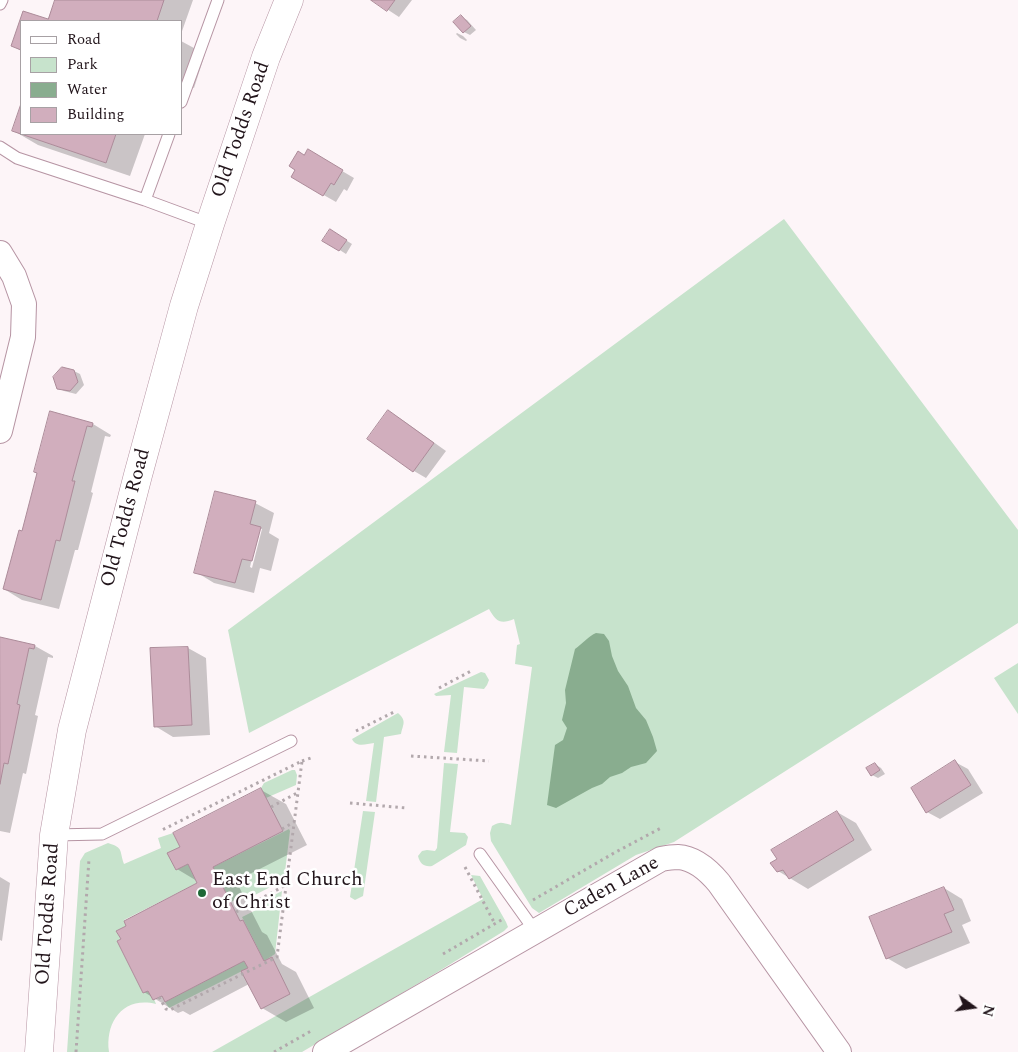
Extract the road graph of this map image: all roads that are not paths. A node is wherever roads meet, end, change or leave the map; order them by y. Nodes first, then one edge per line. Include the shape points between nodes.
1 (2, 0) edge
2 (218, 0) edge
3 (289, 0) edge
4 (0, 4) edge
5 (182, 99) edge
6 (170, 135) edge
7 (0, 146) edge
8 (145, 200) junction
9 (210, 224) junction
10 (0, 253) edge
11 (0, 431) edge
12 (290, 741) dead end
13 (54, 835) junction
14 (480, 854) dead end
15 (535, 931) junction
16 (39, 1052) edge
17 (325, 1052) edge
18 (839, 1052) edge

1 - 4 lane
2 - 5 lane
3 - 9 main road, Old Todds Road via 266,57
6 - 8 lane
7 - 8 lane via 17,158
8 - 9 lane
9 - 13 main road, Old Todds Road via 179,325 72,730
10 - 11 street via 14,276 24,304 23,338
12 - 13 lane via 102,834
13 - 16 main road, Old Todds Road
14 - 15 lane
15 - 17 street, Caden Lane
15 - 18 street, Caden Lane via 661,858 688,859 707,869 719,883

